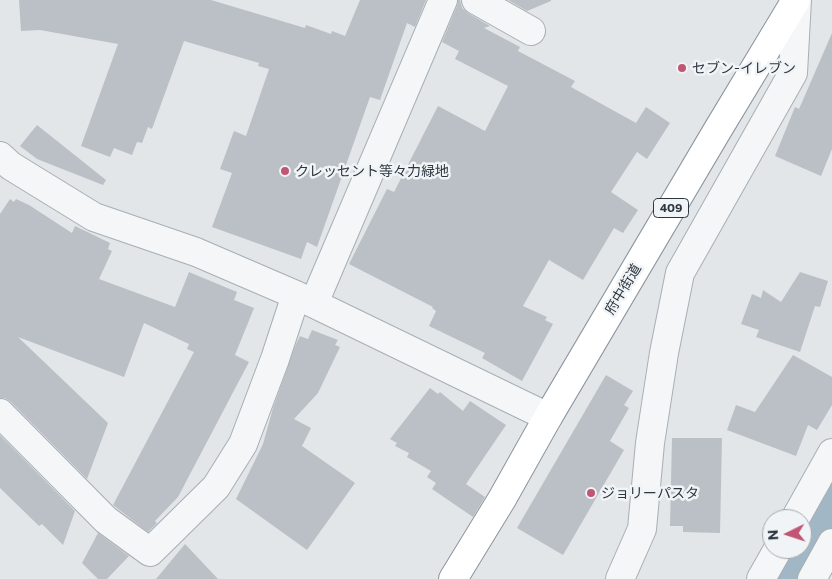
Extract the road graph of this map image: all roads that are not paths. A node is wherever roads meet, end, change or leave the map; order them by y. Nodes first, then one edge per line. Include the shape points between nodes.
1 (443, 0) edge
2 (476, 0) edge
3 (797, 0) edge
4 (531, 31) dead end
5 (4, 168) edge
6 (305, 299) junction
7 (0, 413) edge
8 (548, 417) junction
9 (832, 453) edge
10 (801, 509) edge
11 (832, 543) edge
12 (772, 559) edge
13 (453, 579) edge
14 (620, 579) edge
15 (761, 579) edge
16 (812, 579) edge

1 - 6 street
2 - 4 street
3 - 8 highway, 府中街道 / 409
3 - 14 street via 793,73 680,273 650,443 642,529
5 - 6 street via 94,217 196,252
6 - 7 street via 275,359 243,444 216,487 150,552 106,520
6 - 8 street
8 - 13 highway, 府中街道 / 409
9 - 10 street
11 - 16 street
12 - 15 street

